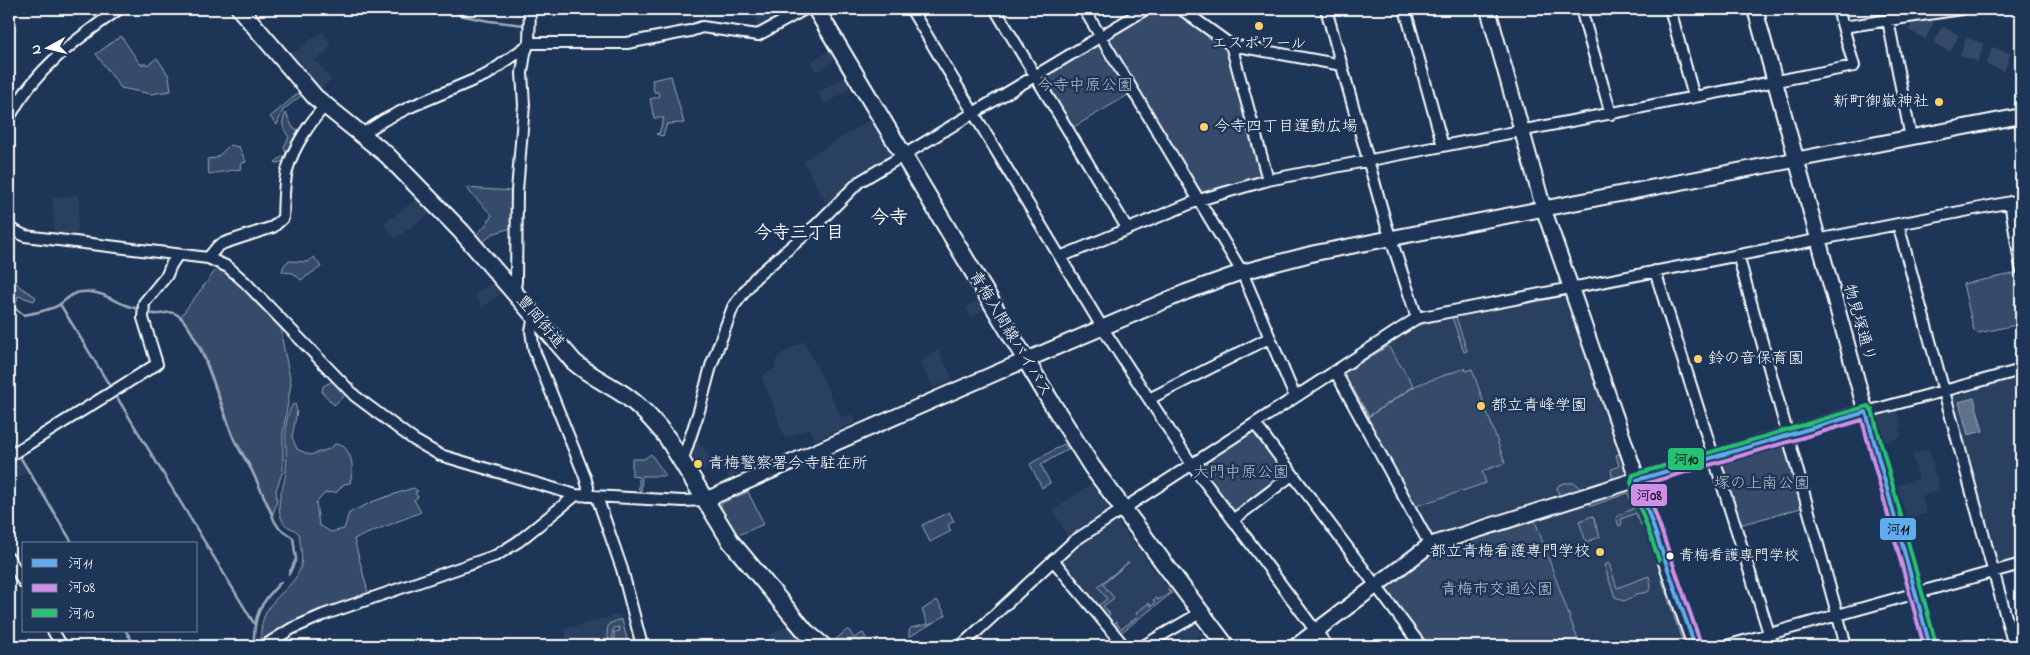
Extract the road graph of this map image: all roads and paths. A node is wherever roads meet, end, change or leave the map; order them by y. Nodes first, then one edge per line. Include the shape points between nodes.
1 (119, 9) edge
2 (240, 9) edge
3 (530, 9) edge
4 (805, 9) edge
5 (816, 9) edge
6 (911, 9) edge
7 (995, 9) edge
8 (1084, 9) edge
9 (1146, 9) edge
10 (1181, 9) edge
11 (1326, 9) edge
12 (1405, 9) edge
13 (1488, 9) edge
14 (1581, 9) edge
15 (1670, 9) edge
16 (1755, 9) edge
17 (1838, 9) edge
18 (1960, 9) edge
19 (1948, 10) edge
20 (1888, 20) junction
21 (1843, 27) junction
22 (1101, 37) junction
23 (1231, 45) junction
24 (527, 48) junction
25 (1342, 65) junction
26 (1036, 77) junction
27 (1775, 82) junction
28 (1694, 96) junction
29 (325, 106) junction
30 (974, 113) junction
31 (1611, 114) junction
32 (2021, 116) edge
33 (9, 118) edge
34 (1522, 131) junction
35 (362, 134) junction
36 (1912, 138) junction
37 (1443, 146) junction
38 (904, 155) junction
39 (1368, 161) junction
40 (1796, 161) junction
41 (1268, 180) junction
42 (1199, 200) junction
43 (2021, 200) edge
44 (2010, 202) junction
45 (1544, 210) junction
46 (1898, 224) junction
47 (9, 228) edge
48 (1127, 228) junction
49 (1391, 239) junction
50 (1818, 240) junction
51 (1738, 255) junction
52 (177, 256) junction
53 (1060, 257) junction
54 (208, 258) junction
55 (2021, 268) edge
56 (1655, 271) junction
57 (1242, 272) junction
58 (1571, 288) junction
59 (514, 292) junction
60 (534, 316) junction
61 (1417, 318) junction
62 (1102, 328) junction
63 (1269, 338) junction
64 (1026, 360) junction
65 (2021, 370) edge
66 (1335, 371) junction
67 (1944, 391) junction
68 (1295, 397) junction
69 (1149, 399) junction
70 (1866, 412) junction
71 (1255, 424) junction
72 (1788, 435) junction
73 (9, 456) edge
74 (1714, 457) junction
75 (682, 462) junction
76 (1192, 465) junction
77 (1292, 475) junction
78 (1637, 480) junction
79 (576, 495) junction
80 (592, 497) junction
81 (705, 500) junction
82 (1123, 510) junction
83 (1233, 520) junction
84 (1430, 545) junction
85 (9, 558) edge
86 (1053, 560) junction
87 (2021, 564) edge
88 (1994, 572) junction
89 (22, 579) edge
90 (1376, 586) junction
91 (1916, 593) junction
92 (1200, 613) junction
93 (1837, 616) junction
94 (1316, 631) junction
95 (54, 632) edge
96 (1769, 634) junction
97 (62, 646) edge
98 (264, 646) edge
99 (642, 646) edge
100 (823, 646) edge
101 (961, 646) edge
102 (1124, 646) edge
103 (1143, 646) edge
104 (1226, 646) edge
105 (1296, 646) edge
106 (1328, 646) edge
107 (1421, 646) edge
108 (1695, 646) edge
109 (1726, 646) edge
110 (1773, 646) edge
111 (1846, 646) edge
112 (1930, 646) edge
113 (2014, 646) edge

1 - 33 street via 44,68 20,97
2 - 29 main road, 豊岡街道
3 - 24 street
4 - 24 street via 758,35 702,27 627,43 531,43
5 - 38 main road, 青梅入間線バイパス
6 - 30 street
7 - 26 street
8 - 22 street
9 - 22 street
10 - 23 street
11 - 25 street
12 - 37 street
13 - 34 street
14 - 31 street
15 - 28 street
16 - 27 street, 物見塚通り
17 - 21 street
18 - 19 street
19 - 20 street
20 - 21 street
20 - 36 street
21 - 27 street via 1854,66
22 - 26 street
22 - 42 street
23 - 25 street
23 - 41 street
24 - 35 street via 488,74 410,107
24 - 59 street via 522,73 524,105
25 - 39 street
26 - 30 street
26 - 48 street
27 - 28 street
27 - 40 street, 物見塚通り
28 - 31 street
29 - 35 main road, 豊岡街道
29 - 54 street via 288,165 283,218 273,227 218,246
30 - 38 street
30 - 53 street
31 - 34 street
32 - 36 street
34 - 37 street
34 - 45 street
35 - 59 main road, 豊岡街道 via 408,175
36 - 40 street
37 - 39 street
38 - 64 main road, 青梅入間線バイパス
38 - 75 street via 859,182 755,278 740,296 711,366
39 - 41 street
39 - 49 street
40 - 45 street
40 - 50 street, 物見塚通り
41 - 42 street
42 - 48 street
42 - 57 street
43 - 44 street
44 - 46 street
44 - 55 street
45 - 49 street
45 - 58 street
46 - 50 street
46 - 67 street
47 - 52 street via 25,236
48 - 53 street
49 - 57 street
49 - 61 street
50 - 51 street
50 - 70 street, 物見塚通り
51 - 56 street
51 - 72 street
52 - 54 street
52 - 73 street via 167,275 144,303 143,318 157,364
53 - 62 street
54 - 79 street via 236,274 348,390 414,440 449,459
56 - 58 street
56 - 74 street
57 - 62 street
57 - 63 street
58 - 61 street
58 - 78 street
59 - 60 main road, 豊岡街道
60 - 75 main road, 豊岡街道 via 574,362 642,410 668,439
60 - 80 street via 531,331 534,350
61 - 66 street
62 - 64 street
62 - 69 street
63 - 68 street
63 - 69 street
64 - 81 street
64 - 82 main road, 青梅入間線バイパス via 1092,467
65 - 67 street
66 - 68 street
66 - 84 street
67 - 70 street
67 - 88 street
68 - 71 street
69 - 76 street
70 - 72 street
70 - 91 street, 物見塚通り
71 - 76 street
71 - 77 street
72 - 74 street
72 - 93 street
74 - 78 street
74 - 96 street
75 - 81 main road, 豊岡街道
76 - 82 street
76 - 83 street
77 - 83 street
77 - 90 street
78 - 84 street
78 - 108 street
79 - 80 street
79 - 98 street via 497,555 323,614
80 - 81 street
80 - 99 street via 622,569
81 - 100 main road, 豊岡街道 via 743,557 806,632
82 - 86 street via 1074,541
82 - 92 main road, 青梅入間線バイパス
83 - 94 street
84 - 90 street
85 - 89 street
86 - 101 street
86 - 102 street
87 - 88 street
88 - 91 street
88 - 113 street
90 - 94 street
90 - 107 street
91 - 93 street
91 - 112 street, 物見塚通り
92 - 103 street
92 - 104 main road, 青梅入間線バイパス
93 - 96 street
93 - 111 street
94 - 105 street
94 - 106 street
95 - 97 street
96 - 109 street
96 - 110 street

